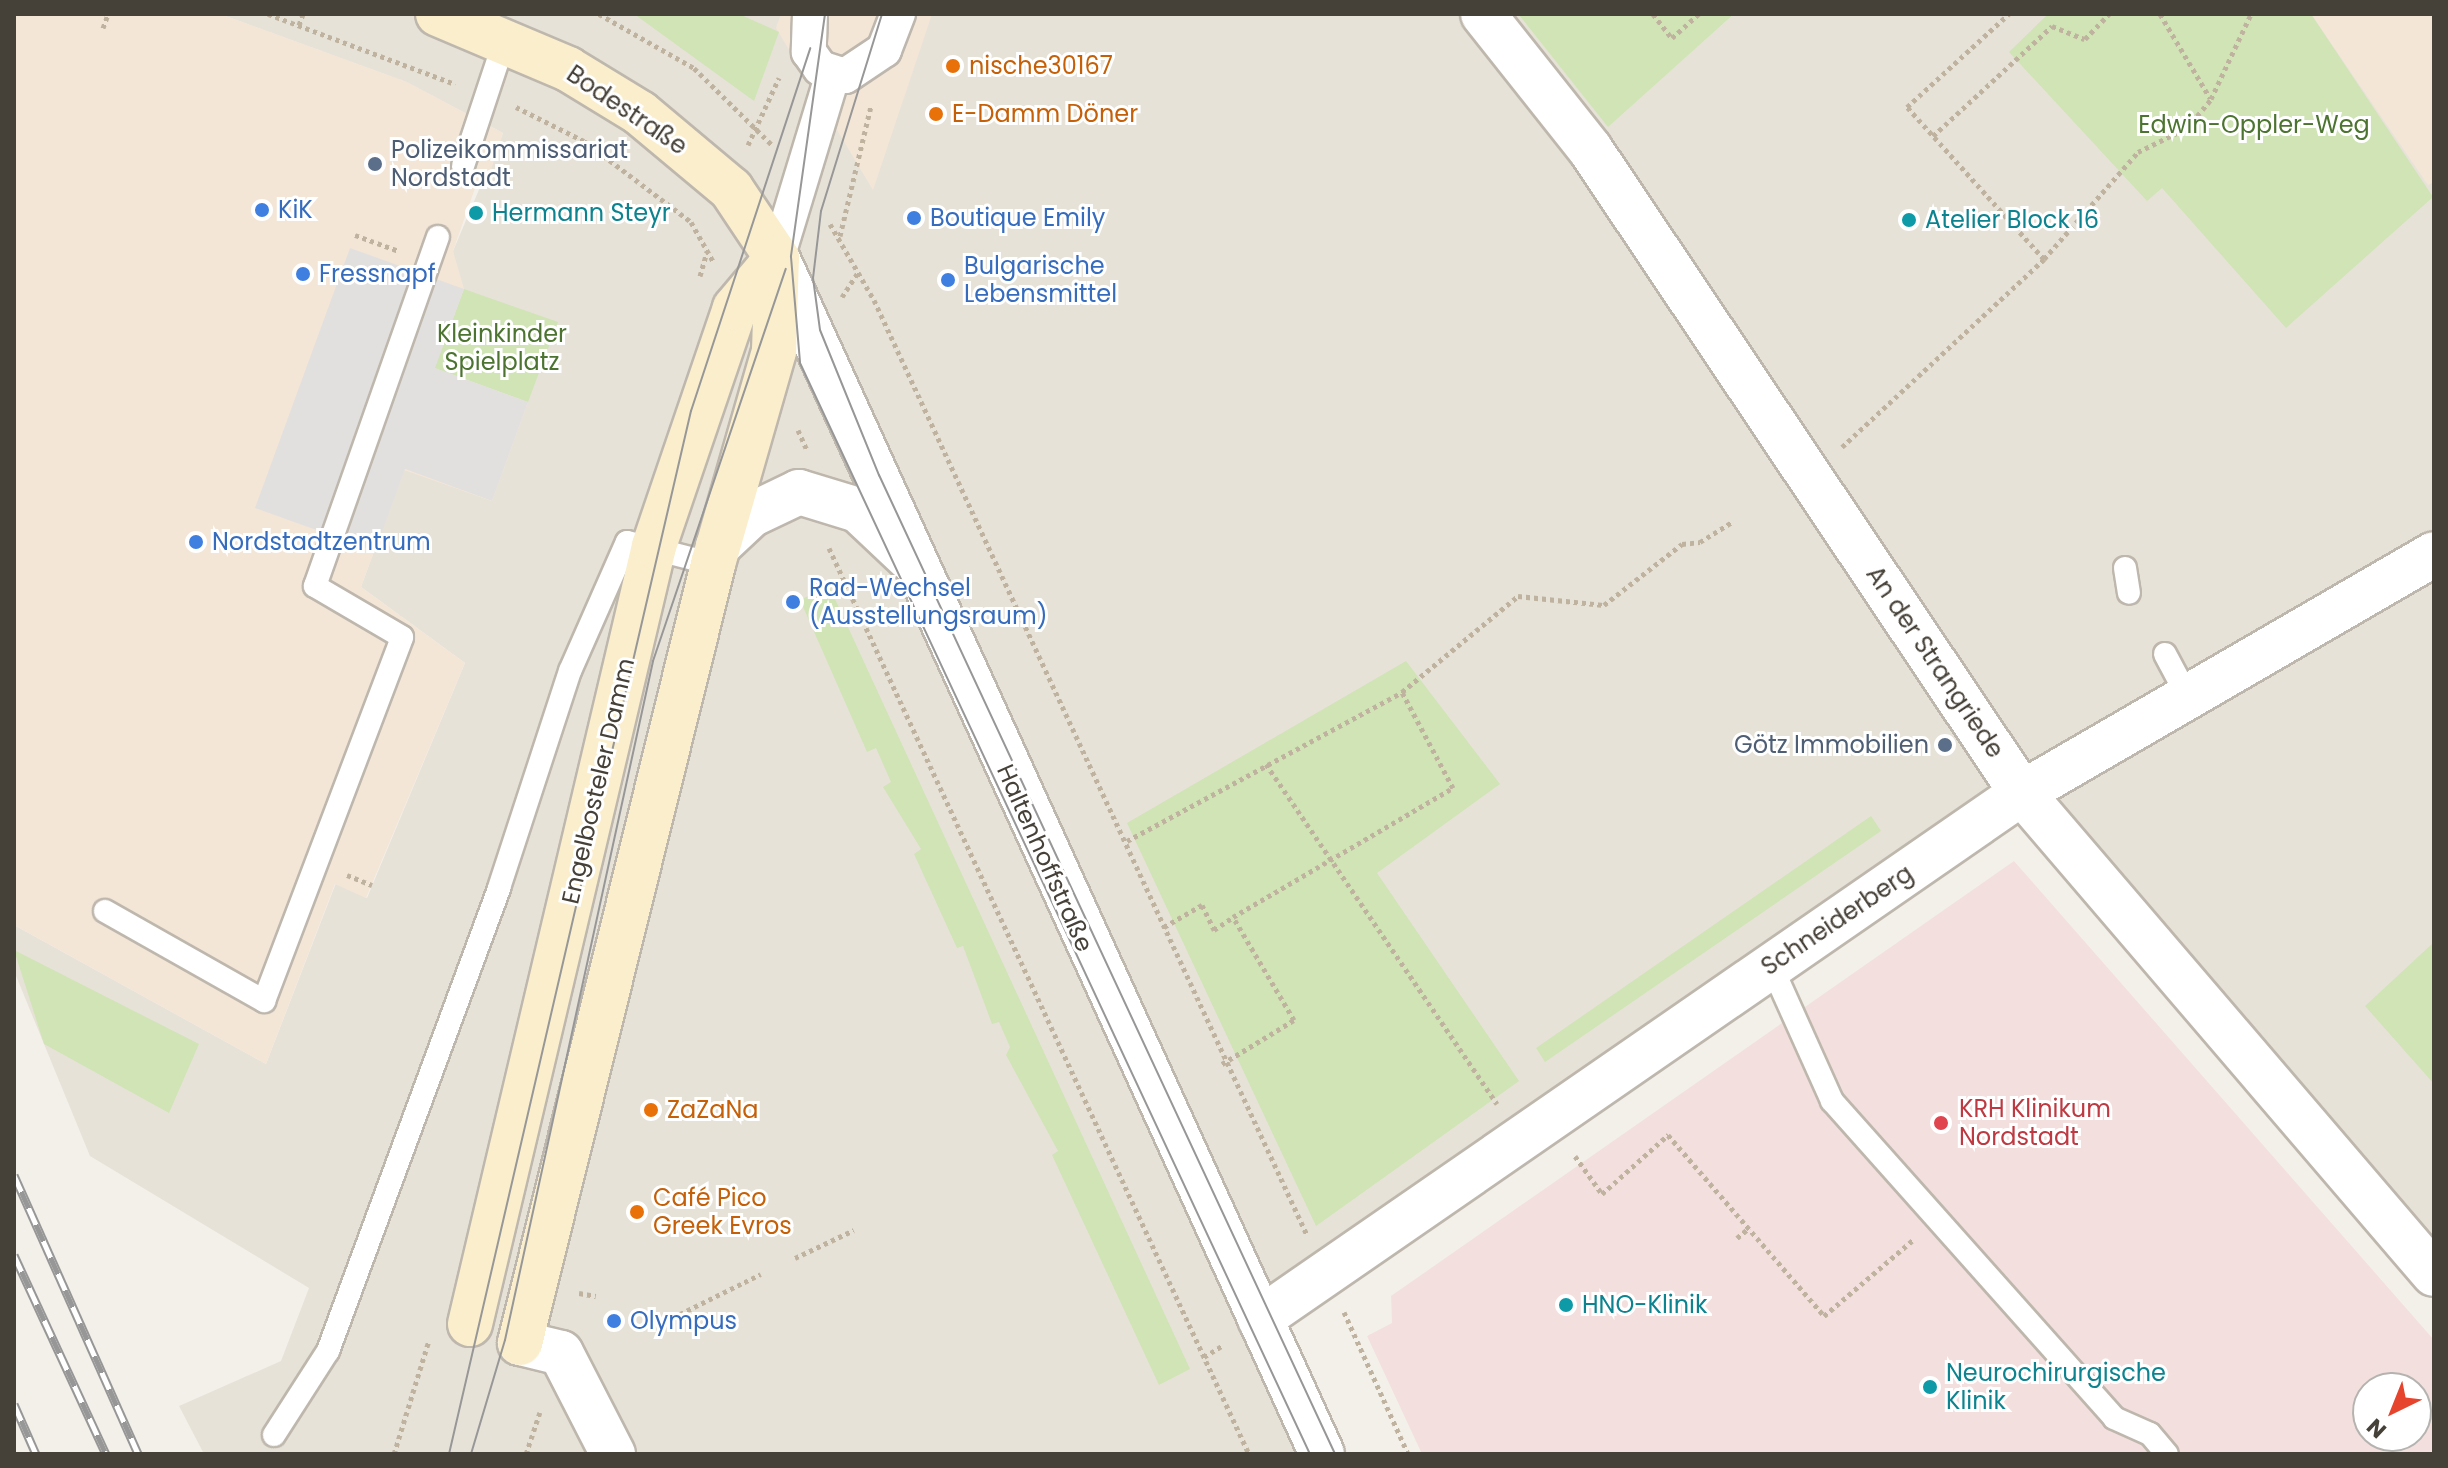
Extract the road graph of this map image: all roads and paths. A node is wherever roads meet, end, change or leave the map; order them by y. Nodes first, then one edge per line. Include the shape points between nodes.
1 (108, 14) edge
2 (303, 14) edge
3 (438, 14) edge
4 (599, 14) edge
5 (810, 14) edge
6 (898, 14) edge
7 (1483, 14) edge
8 (1653, 14) edge
9 (1699, 14) edge
10 (2009, 14) edge
11 (2109, 14) edge
12 (2160, 14) edge
13 (2251, 14) edge
14 (299, 25) dead end
15 (103, 28) dead end
16 (505, 39) junction
17 (884, 50) junction
18 (833, 74) junction
19 (2211, 99) junction
20 (1933, 136) junction
21 (463, 166) dead end
22 (801, 183) junction
23 (661, 199) dead end
24 (355, 235) dead end
25 (438, 237) dead end
26 (839, 237) junction
27 (708, 250) dead end
28 (777, 258) junction
29 (2044, 259) junction
30 (429, 262) junction
31 (1806, 471) junction
32 (1733, 521) dead end
33 (654, 546) junction
34 (829, 548) dead end
35 (2434, 554) edge
36 (715, 555) junction
37 (909, 558) junction
38 (2125, 568) dead end
39 (2129, 593) dead end
40 (2165, 654) dead end
41 (1402, 692) junction
42 (2188, 697) junction
43 (1266, 764) junction
44 (2022, 793) junction
45 (1126, 842) junction
46 (1332, 861) junction
47 (105, 911) dead end
48 (1233, 917) junction
49 (1164, 927) junction
50 (1771, 965) junction
51 (1222, 1064) junction
52 (1521, 1140) junction
53 (1580, 1164) dead end
54 (1938, 1219) junction
55 (1749, 1228) junction
56 (854, 1230) dead end
57 (1737, 1238) dead end
58 (795, 1258) dead end
59 (761, 1274) dead end
60 (1326, 1274) junction
61 (2434, 1274) edge
62 (574, 1292) dead end
63 (596, 1296) dead end
64 (680, 1314) dead end
65 (1260, 1319) junction
66 (470, 1324) dead end
67 (520, 1343) joint
68 (274, 1435) dead end
69 (613, 1454) edge
70 (1249, 1454) edge
71 (1322, 1454) edge
72 (1408, 1454) edge
73 (2167, 1454) edge

1 - 15 path
2 - 14 path
3 - 16 main road, Bodestraße
4 - 22 path via 668,50 723,92
5 - 18 street via 809,52
6 - 17 street
7 - 31 street, An der Strangriede via 1590,149
8 - 9 path via 1672,38
10 - 20 path via 1907,107
11 - 20 path via 2085,39 2052,26
12 - 19 path
13 - 19 path
16 - 21 lane
16 - 28 main road, Bodestraße via 568,69 683,145 731,189
17 - 18 street via 861,71
17 - 26 path
18 - 22 street, Engelbosteler Damm
19 - 29 path via 2187,128 2129,161
20 - 29 path
22 - 26 path
22 - 28 street, Engelbosteler Damm
23 - 27 path via 691,222
24 - 30 path
25 - 30 lane
26 - 45 path
28 - 33 main road, Engelbosteler Damm via 735,308
28 - 36 main road, Engelbosteler Damm via 774,351
28 - 37 street, Haltenhoffstraße
29 - 31 path
30 - 47 lane via 315,586 402,637 264,1001
31 - 44 street, An der Strangriede
32 - 41 path via 1700,542 1682,544 1604,605 1518,596
33 - 36 lane
33 - 66 main road, Engelbosteler Damm
33 - 68 lane via 627,542 570,671 499,888 328,1351
34 - 70 path
35 - 42 street, Schneiderberg
36 - 37 street via 751,515 799,492 858,510
36 - 67 main road, Engelbosteler Damm
37 - 65 street, Haltenhoffstraße
38 - 39 lane
40 - 42 lane
41 - 43 path
41 - 46 path via 1453,788
42 - 44 street, Schneiderberg
43 - 45 path
43 - 46 path
44 - 50 street, Schneiderberg
44 - 61 street, An der Strangriede
45 - 49 path
46 - 48 path
46 - 52 path
48 - 49 path via 1214,930 1202,905
48 - 51 path via 1294,1020
49 - 51 path
50 - 52 street, Schneiderberg
50 - 54 lane via 1832,1101
51 - 60 path
52 - 60 street, Schneiderberg
53 - 55 path via 1602,1194 1668,1135
54 - 55 path via 1824,1316
54 - 73 lane via 2114,1418 2150,1434
55 - 57 path
56 - 58 path
59 - 64 path
60 - 65 street, Schneiderberg
60 - 72 path
62 - 63 path
65 - 71 street, Haltenhoffstraße
67 - 69 street via 561,1353 577,1375

